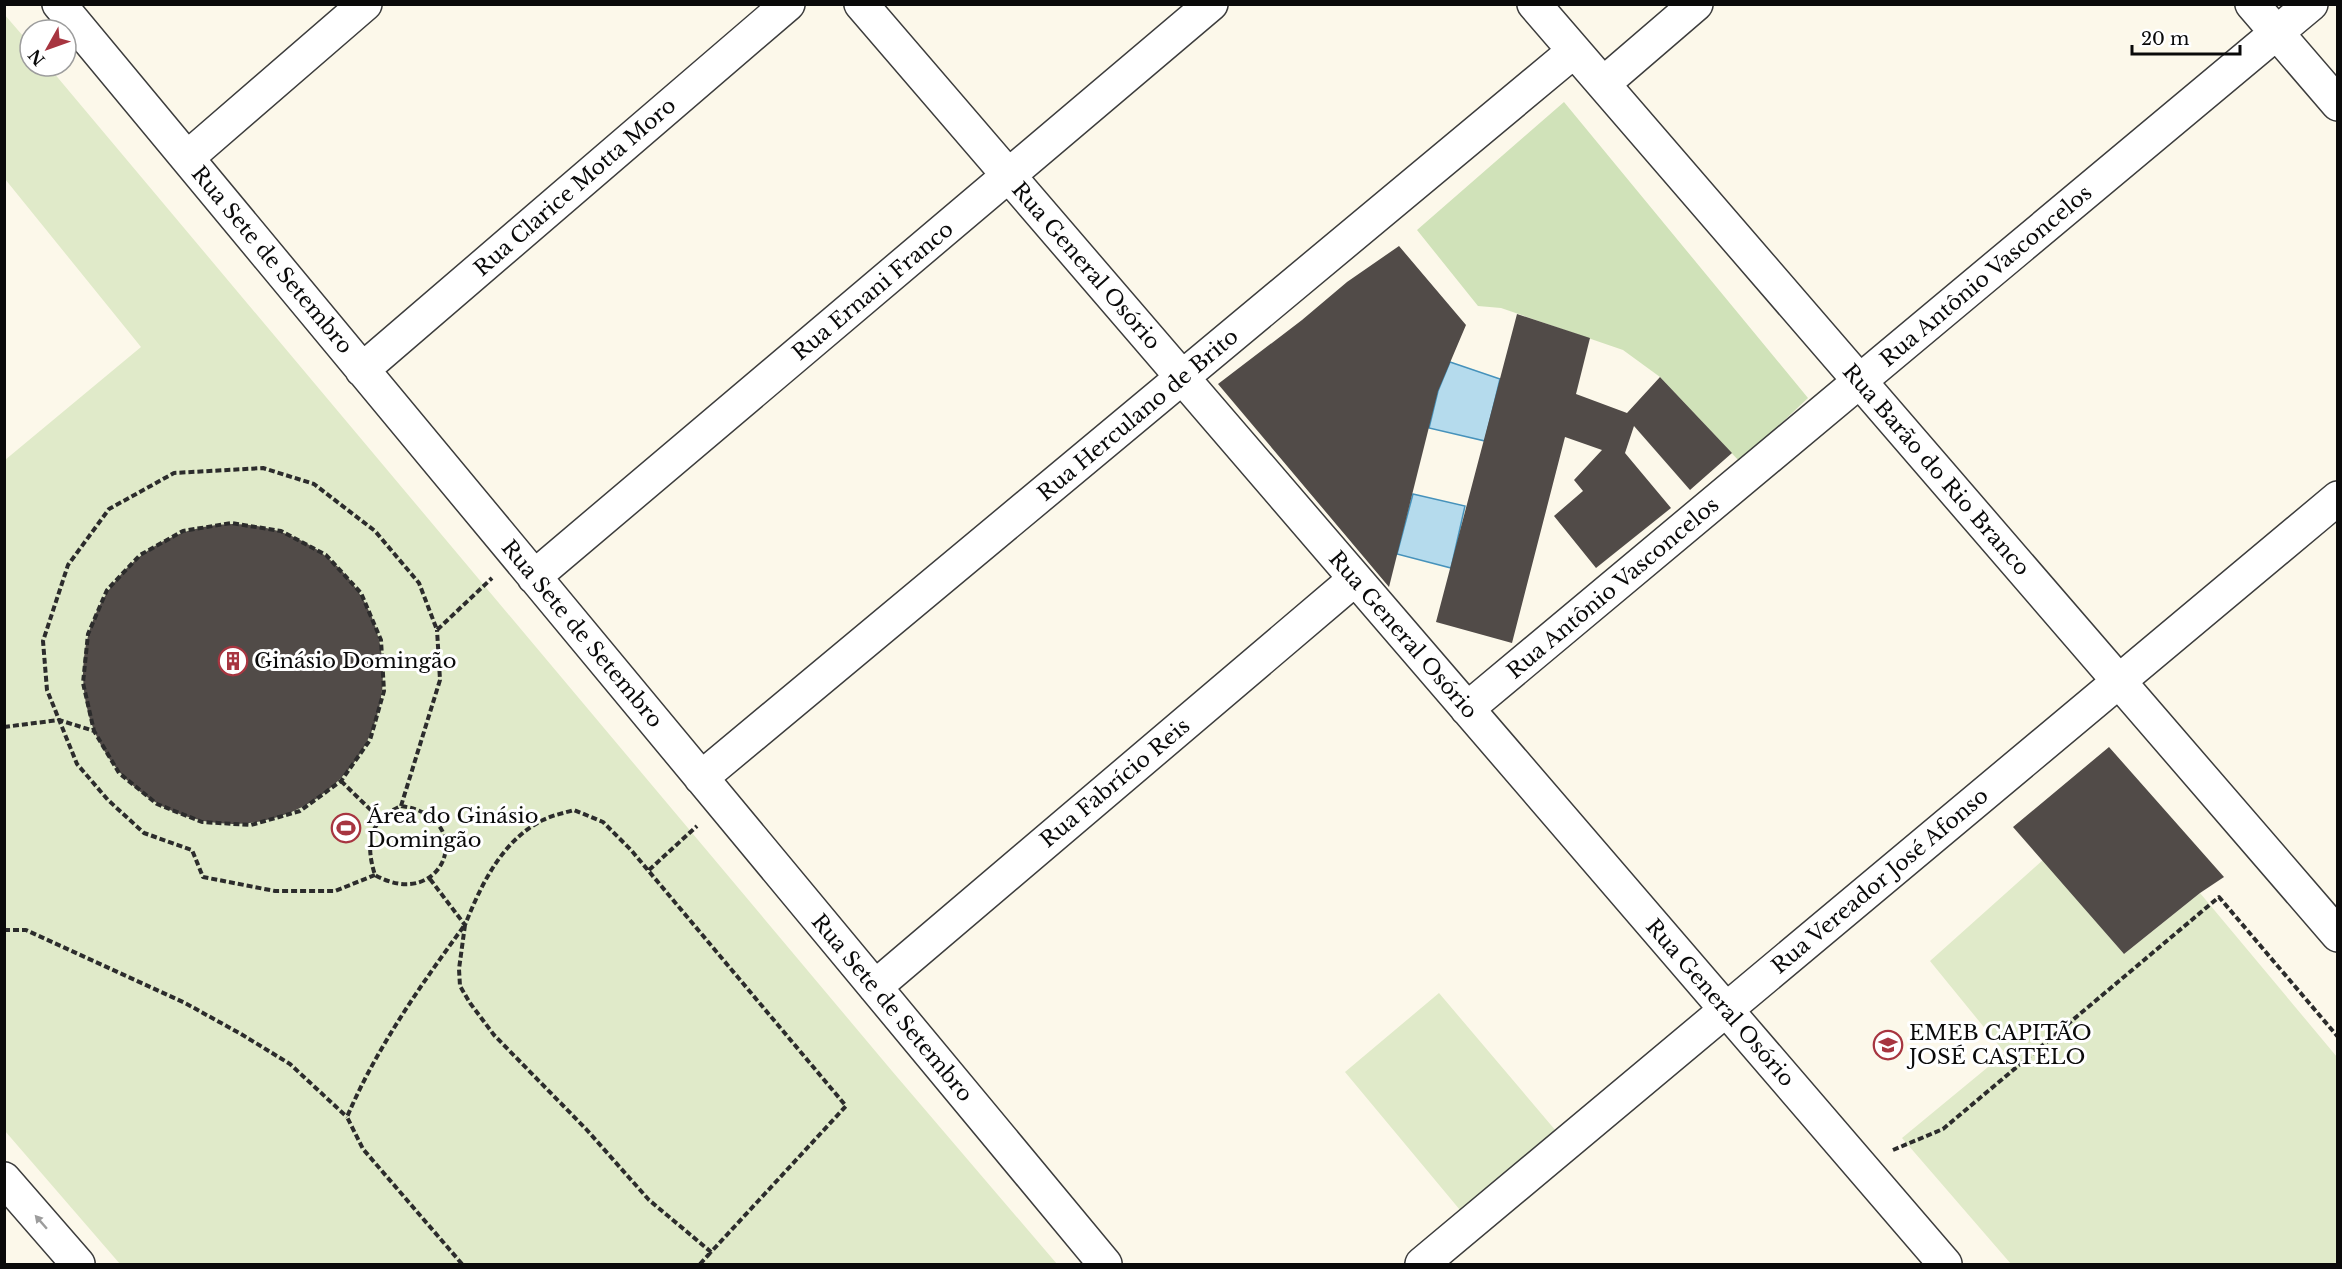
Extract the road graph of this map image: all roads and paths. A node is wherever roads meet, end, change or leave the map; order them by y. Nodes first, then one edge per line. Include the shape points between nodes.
1 (58, 4) edge
2 (365, 4) edge
3 (788, 4) edge
4 (861, 4) edge
5 (1211, 4) edge
6 (1534, 4) edge
7 (1696, 4) edge
8 (2252, 4) edge
9 (2311, 4) edge
10 (2277, 33) junction
11 (1574, 51) junction
12 (1603, 84) junction
13 (2337, 104) edge
14 (187, 158) junction
15 (1009, 176) junction
16 (362, 370) junction
17 (1182, 378) junction
18 (1860, 382) junction
19 (2337, 498) edge
20 (526, 566) junction
21 (1355, 579) junction
22 (437, 630) junction
23 (2119, 681) junction
24 (1467, 709) junction
25 (59, 720) junction
26 (4, 727) edge
27 (94, 731) junction
28 (701, 778) junction
29 (341, 781) junction
30 (722, 804) junction
31 (401, 806) junction
32 (380, 819) junction
33 (649, 870) junction
34 (375, 875) junction
35 (430, 879) junction
36 (465, 925) junction
37 (4, 930) edge
38 (2337, 935) edge
39 (875, 987) junction
40 (1726, 1010) junction
41 (2337, 1037) edge
42 (347, 1117) junction
43 (1885, 1153) dead end
44 (4, 1179) edge
45 (711, 1252) junction
46 (78, 1264) edge
47 (462, 1264) edge
48 (700, 1264) edge
49 (1105, 1264) edge
50 (1422, 1264) edge
51 (1945, 1264) edge

1 - 14 street, Rua Sete de Setembro
2 - 14 street
3 - 16 street, Rua Clarice Motta Moro
4 - 15 street, Rua General Osório
5 - 15 street, Rua Ernani Franco
6 - 11 street, Rua Barão do Rio Branco
7 - 12 street
8 - 10 street
9 - 10 street, Rua Antônio Vasconcelos
10 - 13 street
10 - 18 street, Rua Antônio Vasconcelos
11 - 12 street, Rua Barão do Rio Branco
11 - 17 street, Rua Herculano de Brito
12 - 18 street, Rua Barão do Rio Branco
14 - 16 street, Rua Sete de Setembro
15 - 17 street, Rua General Osório
15 - 20 street, Rua Ernani Franco
16 - 20 street, Rua Sete de Setembro
17 - 21 street, Rua General Osório
17 - 28 street, Rua Herculano de Brito
18 - 23 street, Rua Barão do Rio Branco
18 - 24 street, Rua Antônio Vasconcelos
19 - 23 street, Rua Vereador José Afonso
20 - 22 path
20 - 28 street, Rua Sete de Setembro
21 - 24 street, Rua General Osório
21 - 39 street, Rua Fabrício Reis
22 - 25 path via 418,583 375,531 314,484 263,468 174,473 109,509 68,565 43,641 47,690
22 - 31 path via 440,680
23 - 38 street, Rua Barão do Rio Branco
23 - 40 street, Rua Vereador José Afonso
24 - 40 street, Rua General Osório
25 - 26 path
25 - 27 path
25 - 34 path via 77,764 108,800 144,833 192,850 203,877 275,891 335,891
27 - 29 path via 119,772 149,798 202,822 251,825 300,811
27 - 29 path via 83,683 88,634 107,590 140,555 183,531 231,523 281,531 326,555 361,593 381,640 384,691 370,740
28 - 30 street, Rua Sete de Setembro
29 - 32 path
30 - 33 path
30 - 39 street, Rua Sete de Setembro
31 - 32 path
31 - 35 path via 416,808 427,815 445,834 447,848 443,861
32 - 34 path via 369,845
33 - 36 path via 603,822 574,810 544,819 504,852 479,888
33 - 45 path via 846,1106
34 - 35 path via 390,883 403,884
35 - 36 path
36 - 42 path via 401,1019 358,1090
36 - 45 path via 460,986 494,1035 649,1200
37 - 42 path via 26,930 185,1003 242,1034 290,1064
39 - 49 street, Rua Sete de Setembro
40 - 50 street, Rua Vereador José Afonso
40 - 51 street, Rua General Osório
41 - 43 path via 2219,897 1943,1129
42 - 47 path via 363,1149
46 -> 44 street
45 - 48 path

